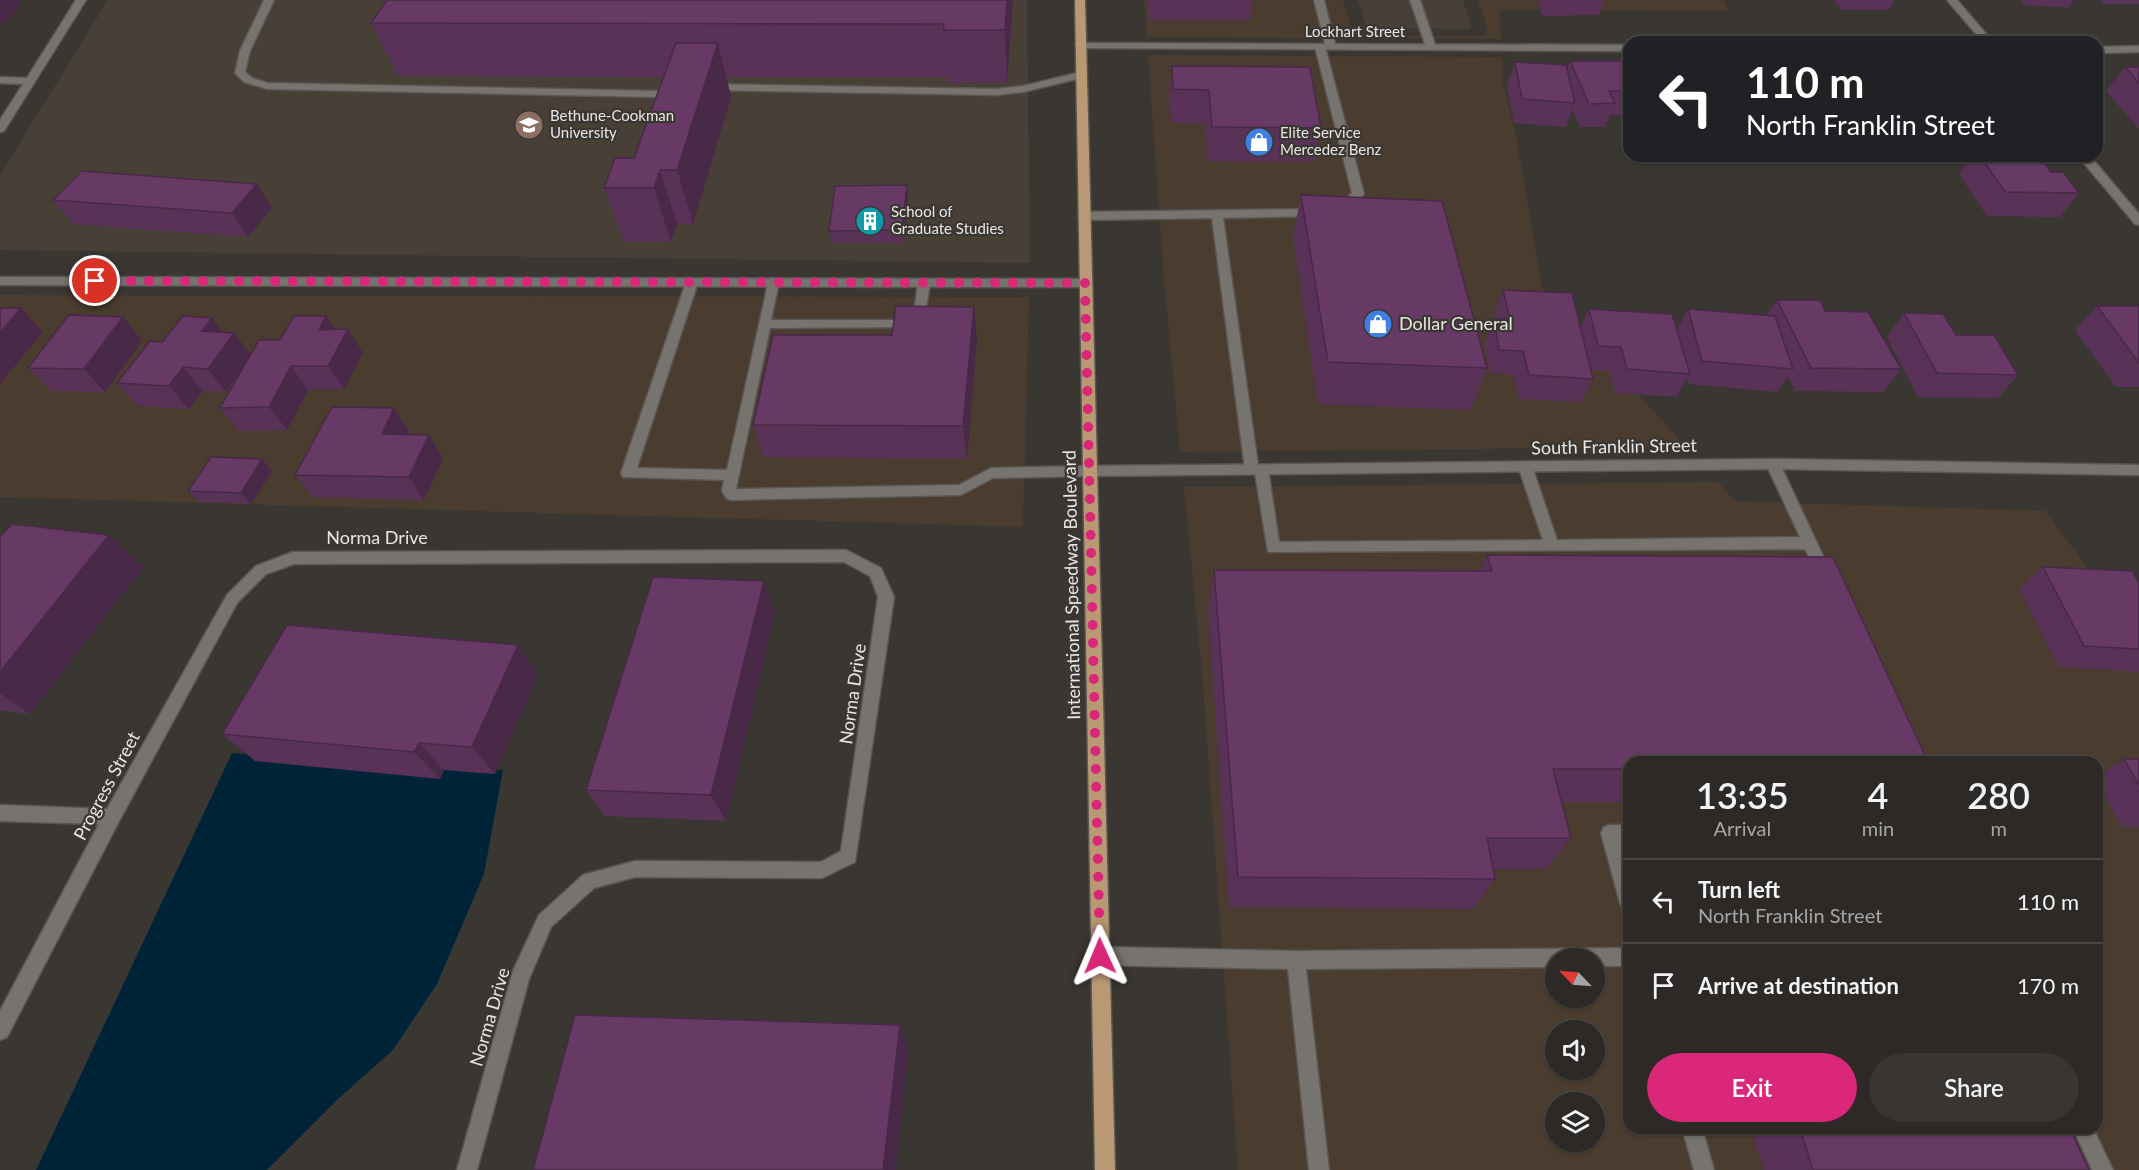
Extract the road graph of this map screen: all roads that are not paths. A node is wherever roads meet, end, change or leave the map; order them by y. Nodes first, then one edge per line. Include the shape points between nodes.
1 (81, 0) edge
2 (269, 0) edge
3 (1080, 0) edge
4 (1319, 0) edge
5 (1415, 0) edge
6 (1952, 0) edge
7 (1983, 36) edge
8 (1080, 45) junction
9 (1325, 47) junction
10 (1431, 47) junction
11 (1623, 48) edge
12 (2139, 49) edge
13 (2103, 50) edge
14 (1081, 75) junction
15 (0, 80) edge
16 (32, 81) junction
17 (0, 129) edge
18 (2089, 162) edge
19 (1217, 214) junction
20 (1084, 216) junction
21 (2139, 221) edge
22 (0, 281) edge
23 (692, 282) junction
24 (773, 282) junction
25 (924, 283) junction
26 (1085, 283) junction
27 (764, 324) junction
28 (1773, 464) junction
29 (1525, 466) junction
30 (1257, 469) junction
31 (2139, 470) edge
32 (1089, 471) junction
33 (733, 476) junction
34 (1810, 543) junction
35 (1552, 545) junction
36 (261, 570) joint
37 (1829, 585) edge
38 (0, 813) edge
39 (112, 817) junction
40 (1623, 833) edge
41 (1623, 881) edge
42 (1100, 956) junction
43 (1623, 957) edge
44 (1296, 960) junction
45 (0, 1030) edge
46 (1694, 1134) edge
47 (2086, 1134) edge
48 (467, 1170) edge
49 (1105, 1170) edge
50 (1318, 1170) edge
51 (1704, 1170) edge
52 (2103, 1170) edge

1 - 16 street
2 - 14 street via 245,51 240,73 267,86 657,94 692,88 997,92
3 - 8 main road, International Speedway Boulevard
4 - 9 street
5 - 10 street
6 - 7 street
8 - 9 street, Lockhart Street
8 - 14 main road, International Speedway Boulevard
9 - 10 street, Lockhart Street
9 - 19 street via 1358,194 1346,207 1331,213
10 - 11 street, Lockhart Street
12 - 13 street
14 - 20 main road, International Speedway Boulevard
15 - 16 street
16 - 17 street
18 - 21 street
19 - 20 street
19 - 30 street
20 - 26 main road, International Speedway Boulevard
22 - 23 street
23 - 24 street
23 - 33 street via 628,473
24 - 25 street
24 - 27 street
25 - 26 street
25 - 27 street via 919,324
26 - 32 main road, International Speedway Boulevard
27 - 33 street
28 - 29 street, South Franklin Street
28 - 31 street, South Franklin Street
28 - 34 street
29 - 30 street, South Franklin Street
29 - 35 street
30 - 32 street, South Franklin Street
30 - 35 street via 1273,548
32 - 33 street, South Franklin Street via 991,473 961,490 736,497 729,491
32 - 42 main road, International Speedway Boulevard
34 - 35 street
34 - 37 street
36 - 39 street, Progress Street via 232,600
36 - 48 street, Norma Drive via 293,558 846,556 876,572 886,597 849,856 822,870 635,869 589,881 545,921 520,978
38 - 39 street
39 - 45 street, Progress Street
40 - 41 street via 1610,833
42 - 44 street
42 - 49 main road, International Speedway Boulevard
43 - 44 street
44 - 50 street
46 - 51 street
47 - 52 street

